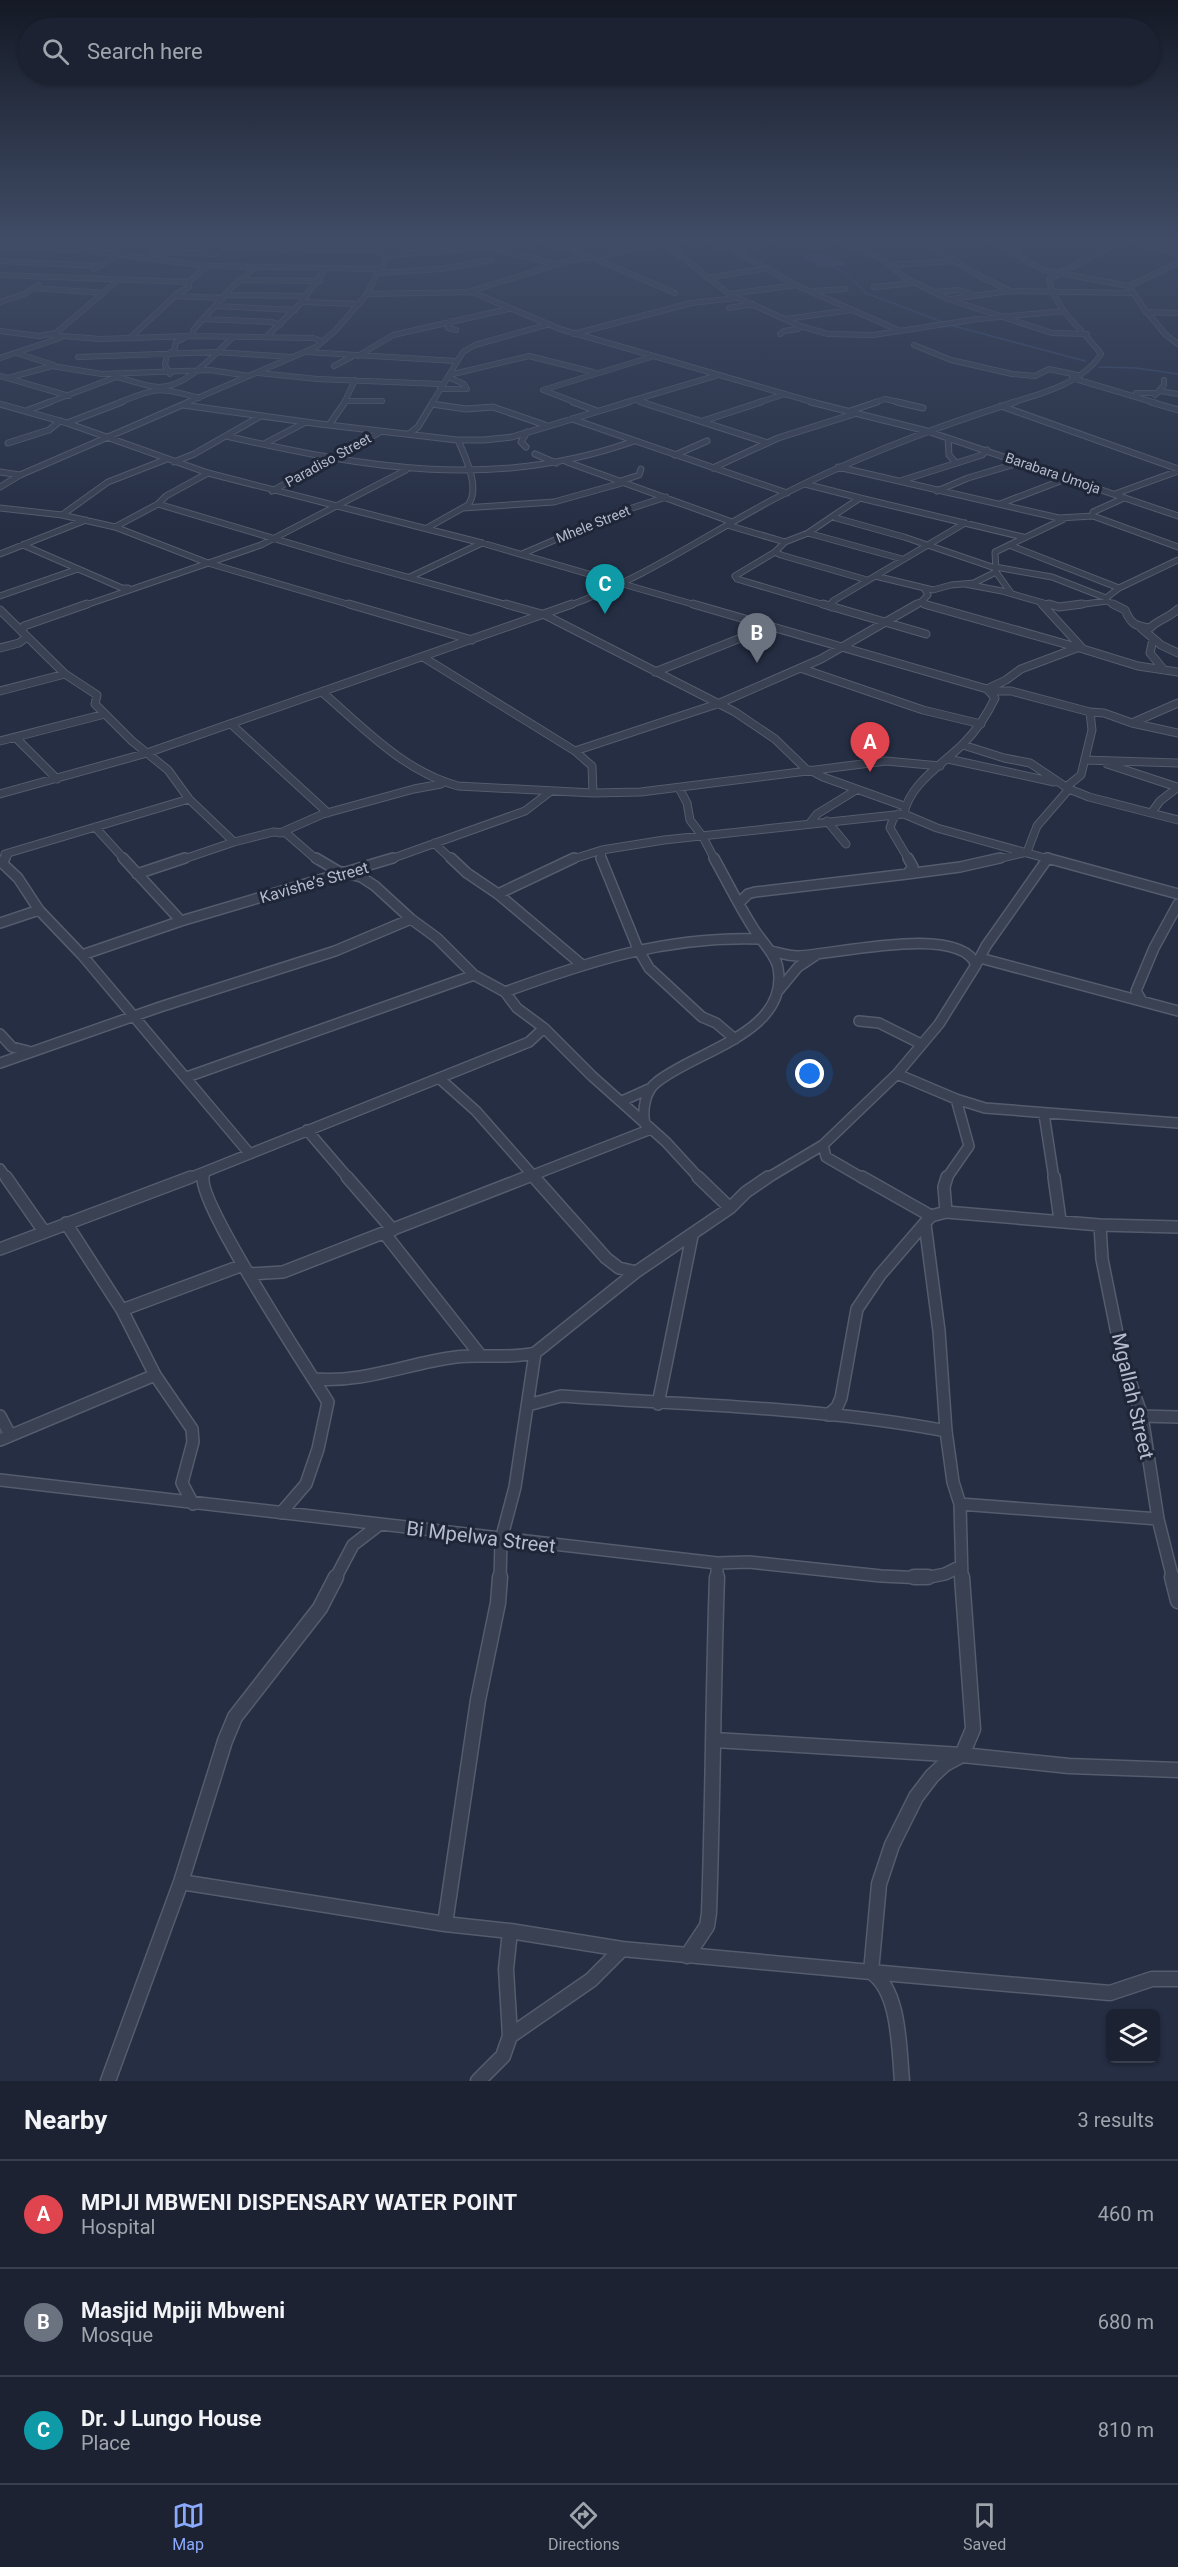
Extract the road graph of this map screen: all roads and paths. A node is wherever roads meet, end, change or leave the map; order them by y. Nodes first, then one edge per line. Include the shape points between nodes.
1 (59, 338) edge
2 (83, 338) edge
3 (88, 338) edge
4 (141, 338) edge
5 (186, 338) edge
6 (232, 338) edge
7 (314, 338) edge
8 (326, 338) edge
9 (388, 338) edge
10 (501, 338) edge
11 (592, 338) edge
12 (838, 338) edge
13 (1089, 338) edge
14 (128, 339) joint
15 (322, 341) junction
16 (835, 342) dead end
17 (914, 345) dead end
18 (83, 346) dead end
19 (310, 351) junction
20 (217, 352) junction
21 (16, 353) junction
22 (167, 354) junction
23 (356, 356) junction
24 (653, 356) junction
25 (292, 357) junction
26 (0, 358) edge
27 (426, 359) junction
28 (456, 361) junction
29 (67, 362) dead end
30 (57, 366) junction
31 (334, 366) dead end
32 (426, 366) dead end
33 (74, 369) junction
34 (198, 370) junction
35 (168, 371) junction
36 (126, 373) junction
37 (256, 373) junction
38 (595, 373) junction
39 (109, 374) junction
40 (717, 375) junction
41 (0, 376) edge
42 (117, 376) junction
43 (249, 376) junction
44 (448, 376) junction
45 (1074, 377) junction
46 (8, 378) junction
47 (355, 380) junction
48 (1164, 380) dead end
49 (175, 381) junction
50 (441, 386) junction
51 (1116, 391) junction
52 (1159, 392) junction
53 (785, 394) junction
54 (1178, 394) edge
55 (69, 396) junction
56 (199, 398) junction
57 (382, 400) dead end
58 (636, 400) junction
59 (1147, 400) junction
60 (345, 401) junction
61 (0, 404) edge
62 (432, 404) junction
63 (183, 405) junction
64 (1000, 406) junction
65 (923, 408) dead end
66 (466, 410) junction
67 (1178, 410) edge
68 (26, 411) junction
69 (597, 411) junction
70 (850, 411) junction
71 (859, 414) junction
72 (260, 417) junction
73 (471, 419) dead end
74 (572, 419) junction
75 (703, 421) junction
76 (64, 422) junction
77 (305, 422) junction
78 (329, 425) junction
79 (550, 426) junction
80 (927, 431) junction
81 (371, 432) junction
82 (527, 432) junction
83 (409, 434) junction
84 (226, 436) junction
85 (109, 438) junction
86 (948, 438) junction
87 (0, 440) edge
88 (458, 440) junction
89 (634, 441) junction
90 (707, 441) dead end
91 (768, 443) junction
92 (264, 444) junction
93 (526, 447) dead end
94 (987, 450) junction
95 (535, 454) dead end
96 (675, 455) junction
97 (328, 458) junction
98 (170, 461) junction
99 (567, 462) junction
100 (1022, 462) junction
101 (556, 463) junction
102 (956, 463) junction
103 (838, 467) junction
104 (713, 468) junction
105 (642, 469) dead end
106 (406, 470) junction
107 (1178, 470) edge
108 (0, 472) edge
109 (208, 473) junction
110 (472, 473) junction
111 (21, 475) junction
112 (1068, 478) junction
113 (899, 481) junction
114 (620, 482) junction
115 (805, 484) junction
116 (0, 487) edge
117 (272, 491) junction
118 (937, 491) junction
119 (787, 493) junction
120 (1115, 495) junction
121 (666, 497) junction
122 (860, 498) junction
123 (1124, 498) junction
124 (158, 504) junction
125 (1000, 504) junction
126 (0, 508) edge
127 (337, 508) junction
128 (463, 508) junction
129 (62, 514) junction
130 (1092, 515) junction
131 (833, 516) junction
132 (1178, 516) edge
133 (1064, 519) junction
134 (86, 520) junction
135 (965, 523) junction
136 (730, 524) junction
137 (115, 527) junction
138 (427, 528) junction
139 (808, 533) junction
140 (1023, 537) junction
141 (274, 539) junction
142 (785, 542) junction
143 (482, 543) junction
144 (926, 544) junction
145 (1009, 544) junction
146 (23, 545) junction
147 (1178, 547) edge
148 (775, 552) junction
149 (0, 554) edge
150 (522, 554) junction
151 (902, 559) junction
152 (1178, 560) edge
153 (208, 563) junction
154 (78, 569) junction
155 (995, 569) junction
156 (875, 576) junction
157 (410, 577) junction
158 (867, 580) junction
159 (626, 583) junction
160 (965, 584) junction
161 (1119, 588) junction
162 (122, 590) junction
163 (925, 590) junction
164 (1011, 593) junction
165 (0, 596) edge
166 (1107, 599) junction
167 (922, 601) junction
168 (1041, 603) junction
169 (832, 604) junction
170 (1178, 609) edge
171 (0, 610) edge
172 (545, 615) junction
173 (886, 622) junction
174 (771, 626) junction
175 (1146, 629) junction
176 (25, 634) junction
177 (926, 634) dead end
178 (1152, 639) junction
179 (472, 640) junction
180 (842, 647) junction
181 (0, 648) edge
182 (1080, 648) junction
183 (1178, 653) edge
184 (423, 657) junction
185 (800, 668) junction
186 (1164, 670) junction
187 (655, 672) junction
188 (65, 674) junction
189 (1177, 674) edge
190 (988, 690) junction
191 (0, 691) edge
192 (322, 692) junction
193 (720, 703) junction
194 (1178, 703) edge
195 (1090, 712) junction
196 (105, 714) junction
197 (1132, 723) junction
198 (231, 724) junction
199 (981, 724) junction
200 (1178, 733) edge
201 (16, 738) junction
202 (0, 741) edge
203 (963, 745) junction
204 (575, 750) junction
205 (147, 753) junction
206 (948, 759) junction
207 (1085, 760) junction
208 (1102, 762) junction
209 (1178, 763) edge
210 (939, 766) junction
211 (808, 770) junction
212 (428, 776) junction
213 (57, 779) junction
214 (444, 784) junction
215 (422, 786) junction
216 (1065, 786) junction
217 (1178, 787) edge
218 (679, 788) junction
219 (856, 789) junction
220 (529, 790) junction
221 (551, 791) junction
222 (593, 793) junction
223 (0, 794) edge
224 (189, 799) junction
225 (541, 799) junction
226 (902, 812) junction
227 (1152, 812) junction
228 (328, 813) junction
229 (1178, 820) edge
230 (827, 821) junction
231 (810, 823) junction
232 (95, 827) junction
233 (280, 833) junction
234 (702, 837) junction
235 (234, 842) junction
236 (434, 843) junction
237 (846, 844) dead end
238 (602, 850) junction
239 (1027, 852) junction
240 (3, 858) edge
241 (1048, 858) junction
242 (913, 867) junction
243 (922, 872) junction
244 (348, 873) junction
245 (362, 873) junction
246 (137, 874) junction
247 (907, 874) junction
248 (733, 891) junction
249 (498, 894) junction
250 (748, 894) junction
251 (1178, 894) edge
252 (740, 902) junction
253 (1178, 904) edge
254 (39, 910) junction
255 (411, 919) junction
256 (181, 921) junction
257 (0, 923) edge
258 (752, 927) junction
259 (743, 937) junction
260 (759, 939) junction
261 (986, 946) junction
262 (638, 949) junction
263 (961, 950) junction
264 (771, 951) junction
265 (818, 953) junction
266 (82, 955) junction
267 (792, 956) junction
268 (978, 961) junction
269 (581, 964) junction
270 (778, 965) junction
271 (474, 975) junction
272 (779, 990) junction
273 (504, 992) junction
274 (1136, 992) junction
275 (1125, 996) junction
276 (1142, 1001) junction
277 (1178, 1011) edge
278 (134, 1016) junction
279 (859, 1021) dead end
280 (544, 1028) junction
281 (0, 1034) edge
282 (735, 1039) junction
283 (921, 1044) junction
284 (12, 1047) junction
285 (34, 1051) junction
286 (2, 1062) edge
287 (897, 1074) junction
288 (187, 1077) junction
289 (439, 1078) junction
290 (651, 1088) junction
291 (956, 1099) junction
292 (625, 1104) junction
293 (1044, 1114) junction
294 (1178, 1123) edge
295 (648, 1126) junction
296 (307, 1131) junction
297 (824, 1151) junction
298 (249, 1153) junction
299 (0, 1169) edge
300 (205, 1173) junction
301 (534, 1176) junction
302 (730, 1208) junction
303 (946, 1212) junction
304 (928, 1220) junction
305 (1060, 1220) junction
306 (66, 1223) junction
307 (1100, 1225) junction
308 (1178, 1227) edge
309 (43, 1230) junction
310 (389, 1232) junction
311 (692, 1236) junction
312 (0, 1249) edge
313 (246, 1270) junction
314 (636, 1272) junction
315 (122, 1310) junction
316 (536, 1353) junction
317 (481, 1356) junction
318 (155, 1374) junction
319 (315, 1379) junction
320 (658, 1404) junction
321 (528, 1405) junction
322 (828, 1415) junction
323 (0, 1416) edge
324 (1142, 1416) junction
325 (1178, 1417) edge
326 (946, 1431) junction
327 (5, 1437) edge
328 (0, 1480) edge
329 (193, 1504) junction
330 (960, 1504) junction
331 (281, 1512) junction
332 (1158, 1519) junction
333 (378, 1525) junction
334 (501, 1540) junction
335 (717, 1563) junction
336 (961, 1566) junction
337 (1178, 1601) edge
338 (715, 1740) junction
339 (962, 1755) junction
340 (1178, 1770) edge
341 (181, 1882) junction
342 (444, 1924) junction
343 (510, 1931) junction
344 (622, 1948) junction
345 (687, 1956) junction
346 (871, 1972) junction
347 (1178, 1980) edge
348 (510, 2036) junction
349 (108, 2081) edge
350 (478, 2081) edge
351 (902, 2081) edge

1 - 21 street
2 - 18 street
3 - 14 street
4 - 14 street
5 - 22 street via 176,342 174,351
6 - 20 street
7 - 15 street
8 - 15 street
9 - 23 street
10 - 28 street via 470,347
11 - 24 street, Barabara Umoja
12 - 16 street
13 - 45 street via 1100,356
15 - 19 street
17 - 45 street via 951,360 1012,374 1035,376 1049,369
19 - 23 street
19 - 25 street
20 - 22 street
20 - 25 street
20 - 34 street
21 - 26 street
21 - 30 street
22 - 33 street via 91,355 76,359
22 - 35 street
23 - 27 street
23 - 31 street
24 - 38 street
24 - 40 street, Barabara Umoja
25 - 37 street
27 - 28 street
27 - 32 street
28 - 44 street
29 - 30 street
30 - 33 street
30 - 46 street
33 - 39 street
34 - 35 street
34 - 43 street
34 - 49 street
35 - 36 street
35 - 49 street
36 - 39 street
36 - 42 street
37 - 43 street
37 - 47 street
38 - 44 street via 529,356
38 - 69 street via 543,390
39 - 42 street
40 - 53 street, Barabara Umoja
40 - 58 street, Paradiso Street
41 - 46 street
42 - 49 street via 159,387
42 - 55 street
43 - 56 street
44 - 50 street
44 - 50 street via 466,388
45 - 51 street
45 - 64 street via 1039,395
46 - 55 street
47 - 50 street
47 - 60 street
48 - 52 street
50 - 62 street
51 - 52 street
51 - 59 street
52 - 54 street
52 - 59 street
53 - 70 street, Barabara Umoja
53 - 75 street
55 - 68 street
56 - 63 street
56 - 76 street via 155,389
57 - 60 street
58 - 69 street, Paradiso Street
58 - 75 street
59 - 67 street
60 - 78 street
61 - 68 street
62 - 66 street
62 - 83 street
63 - 72 street
63 - 85 street
64 - 80 street
64 - 107 street
65 - 70 street via 885,399
66 - 73 street
66 - 79 street via 493,407
68 - 76 street
69 - 74 street, Paradiso Street
70 - 71 street, Barabara Umoja
71 - 80 street, Barabara Umoja
71 - 91 street via 839,417
72 - 77 street
72 - 84 street
74 - 79 street, Paradiso Street
74 - 89 street
75 - 91 street
76 - 85 street
76 - 87 street via 5,445
77 - 78 street
77 - 92 street
78 - 81 street
79 - 82 street, Paradiso Street
80 - 86 street, Barabara Umoja
80 - 103 street
81 - 83 street, Paradiso Street
81 - 97 street, Paradiso Street
82 - 88 street, Paradiso Street via 505,439
82 - 93 street via 521,442
83 - 88 street, Paradiso Street
84 - 92 street
84 - 98 street via 194,454
85 - 98 street
85 - 111 street
86 - 94 street, Barabara Umoja
86 - 102 street via 946,446
88 - 110 street
89 - 96 street
89 - 99 street
90 - 96 street
91 - 104 street
92 - 97 street
94 - 100 street, Barabara Umoja
94 - 102 street
95 - 101 street
96 - 104 street
97 - 106 street
97 - 117 street, Paradiso Street
98 - 109 street
98 - 129 street via 108,482
99 - 101 street
99 - 114 street
100 - 112 street, Barabara Umoja
100 - 118 street
101 - 110 street
102 - 113 street
103 - 113 street
103 - 115 street
104 - 119 street
105 - 114 street via 639,475
106 - 110 street
106 - 127 street
107 - 120 street
108 - 111 street
109 - 117 street
109 - 124 street
110 - 128 street via 471,501
111 - 116 street
112 - 120 street, Barabara Umoja
112 - 125 street
113 - 118 street
114 - 121 street
114 - 128 street via 554,502
115 - 119 street
115 - 122 street
117 - 127 street
118 - 125 street
119 - 136 street
120 - 123 street, Barabara Umoja
121 - 136 street
121 - 150 street, Mhele Street
122 - 131 street
122 - 135 street
123 - 130 street
123 - 132 street, Barabara Umoja
124 - 137 street
124 - 141 street
125 - 133 street
126 - 129 street
127 - 138 street
127 - 141 street
128 - 138 street
129 - 134 street
130 - 133 street
130 - 147 street
131 - 139 street
131 - 144 street
133 - 140 street
134 - 137 street
134 - 146 street
135 - 140 street
135 - 144 street
136 - 142 street
136 - 159 street
137 - 153 street
138 - 143 street
139 - 142 street
139 - 151 street
140 - 145 street
141 - 153 street
141 - 157 street
142 - 148 street
143 - 150 street
143 - 157 street
144 - 151 street
144 - 155 street
145 - 155 street via 995,552
145 - 161 street
146 - 149 street
146 - 154 street
148 - 158 street
148 - 169 street via 735,576
150 - 159 street
151 - 156 street
152 - 161 street
153 - 162 street
153 - 179 street
154 - 162 street
154 - 165 street
155 - 160 street via 974,583
155 - 164 street
155 - 166 street via 1052,577
156 - 158 street
156 - 163 street
157 - 172 street
158 - 169 street
159 - 172 street
159 - 174 street
160 - 163 street
160 - 164 street
161 - 166 street
162 - 176 street via 24,626
163 - 167 street via 928,595
164 - 168 street
166 - 168 street via 1069,607
166 - 175 street via 1125,610 1130,622
167 - 173 street
167 - 182 street via 933,608
168 - 182 street
169 - 173 street
170 - 175 street
171 - 176 street
172 - 179 street
172 - 187 street
173 - 177 street
173 - 180 street
174 - 180 street
174 - 187 street
175 - 178 street
176 - 181 street via 20,643
176 - 188 street
178 - 183 street
178 - 186 street via 1150,653
179 - 184 street
180 - 185 street
180 - 190 street
182 - 186 street
182 - 190 street via 1021,669
184 - 192 street
184 - 204 street
185 - 193 street
185 - 199 street via 923,710
186 - 189 street
187 - 193 street
188 - 191 street
188 - 196 street via 97,695 95,704
190 - 195 street via 1020,693
190 - 199 street via 995,698
192 - 198 street
192 - 212 street
193 - 204 street
193 - 211 street via 774,739
194 - 197 street
195 - 197 street via 1104,712
195 - 207 street via 1092,730
196 - 201 street
196 - 205 street
197 - 200 street
198 - 205 street
198 - 228 street
199 - 203 street
201 - 202 street
201 - 213 street
203 - 206 street
203 - 216 street via 1030,763
204 - 222 street via 592,766
205 - 213 street
205 - 224 street via 168,770
206 - 210 street
206 - 216 street
207 - 208 street
207 - 216 street via 1081,775
208 - 209 street
208 - 217 street
210 - 211 street via 886,761
210 - 226 street
211 - 218 street
211 - 219 street
212 - 214 street
212 - 215 street
213 - 223 street
214 - 215 street
214 - 220 street
215 - 228 street
216 - 227 street via 1089,797
216 - 239 street via 1039,822
217 - 227 street
218 - 222 street
218 - 234 street via 690,820
219 - 226 street
219 - 231 street via 816,814
220 - 221 street
220 - 225 street
221 - 222 street
221 - 225 street, Kavishe’s Street
224 - 232 street
224 - 235 street
225 - 236 street, Kavishe’s Street via 525,811
226 - 230 street
226 - 239 street via 908,818 938,828
226 - 242 street via 890,828
227 - 229 street
228 - 233 street
230 - 231 street
230 - 237 street
231 - 234 street
232 - 240 street
232 - 246 street
233 - 235 street
233 - 244 street via 289,834 319,861
234 - 238 street
234 - 248 street
235 - 246 street
236 - 245 street, Kavishe’s Street
236 - 249 street
238 - 249 street via 576,857
238 - 262 street via 601,859
239 - 241 street
239 - 243 street
240 - 254 street
241 - 251 street
241 - 261 street
242 - 243 street
242 - 247 street
243 - 247 street
244 - 245 street
244 - 256 street, Kavishe’s Street
245 - 255 street
246 - 256 street
247 - 250 street
248 - 250 street
248 - 252 street
249 - 269 street
250 - 252 street
252 - 258 street
253 - 274 street
254 - 257 street
254 - 266 street
255 - 271 street via 448,947
255 - 278 street via 287,967
256 - 266 street, Kavishe’s Street
258 - 259 street
258 - 260 street
259 - 260 street
259 - 262 street
260 - 264 street
261 - 263 street
261 - 268 street
262 - 269 street
262 - 282 street via 649,968 677,995
263 - 265 street via 907,942
263 - 268 street
264 - 267 street
264 - 270 street
265 - 267 street
265 - 272 street via 798,967
266 - 278 street
267 - 270 street
268 - 275 street
268 - 283 street via 953,1005
269 - 273 street
270 - 272 street
271 - 273 street
271 - 288 street
272 - 282 street via 774,1003
273 - 280 street via 517,1008
274 - 275 street
274 - 276 street
275 - 276 street
276 - 277 street
278 - 285 street
278 - 288 street
279 - 283 street via 879,1023
280 - 289 street via 530,1042
280 - 292 street
281 - 284 street
282 - 290 street
283 - 287 street
284 - 285 street
284 - 286 street
285 - 286 street
287 - 291 street
287 - 297 street
288 - 298 street
289 - 296 street
289 - 301 street via 476,1111
290 - 292 street via 626,1098 622,1101
290 - 295 street via 642,1116
291 - 293 street via 985,1108
291 - 303 street via 969,1146 944,1180
292 - 295 street
293 - 294 street
293 - 305 street
295 - 301 street
295 - 302 street
296 - 298 street
296 - 310 street
297 - 302 street via 808,1154 762,1181
297 - 304 street
298 - 300 street
299 - 309 street
300 - 306 street
300 - 313 street via 204,1191
301 - 310 street
301 - 314 street via 606,1258 619,1268
302 - 311 street
303 - 304 street
303 - 305 street
304 - 322 street via 880,1275 857,1309 841,1398
304 - 326 street
305 - 307 street
306 - 309 street
306 - 315 street
307 - 308 street
307 - 324 street, Mgallah Street via 1102,1259 1122,1358
309 - 312 street
310 - 313 street via 283,1272
310 - 317 street
311 - 314 street
311 - 320 street
313 - 315 street
313 - 319 street
314 - 316 street
315 - 318 street
316 - 317 street via 513,1358
316 - 321 street
317 - 319 street via 453,1357 355,1380
318 - 327 street
318 - 329 street via 192,1429 193,1442 182,1483
319 - 331 street via 328,1402 323,1428 306,1484
320 - 321 street via 561,1396
320 - 322 street
321 - 334 street via 515,1487
322 - 326 street
323 - 327 street
324 - 325 street
324 - 332 street, Mgallah Street
326 - 330 street
328 - 329 street, Bi Mpelwa Street
329 - 331 street, Bi Mpelwa Street
330 - 332 street
330 - 336 street
331 - 333 street, Bi Mpelwa Street
332 - 337 street, Mgallah Street
333 - 334 street, Bi Mpelwa Street
333 - 341 street via 353,1545 320,1608 235,1718
334 - 335 street, Bi Mpelwa Street
334 - 342 street via 498,1603 478,1700
335 - 336 street, Bi Mpelwa Street via 749,1562 925,1578
335 - 338 street
336 - 339 street via 974,1729
338 - 339 street
338 - 345 street via 709,1913 707,1926
339 - 340 street via 1069,1766
339 - 346 street via 932,1776 910,1807 892,1845 879,1884
341 - 342 street
341 - 349 street
342 - 343 street
343 - 344 street
343 - 348 street via 506,1969
344 - 345 street
344 - 348 street via 591,1980
345 - 346 street
346 - 347 street via 1110,1993 1152,1979
346 - 351 street via 882,1979 889,1997
348 - 350 street via 497,2064

